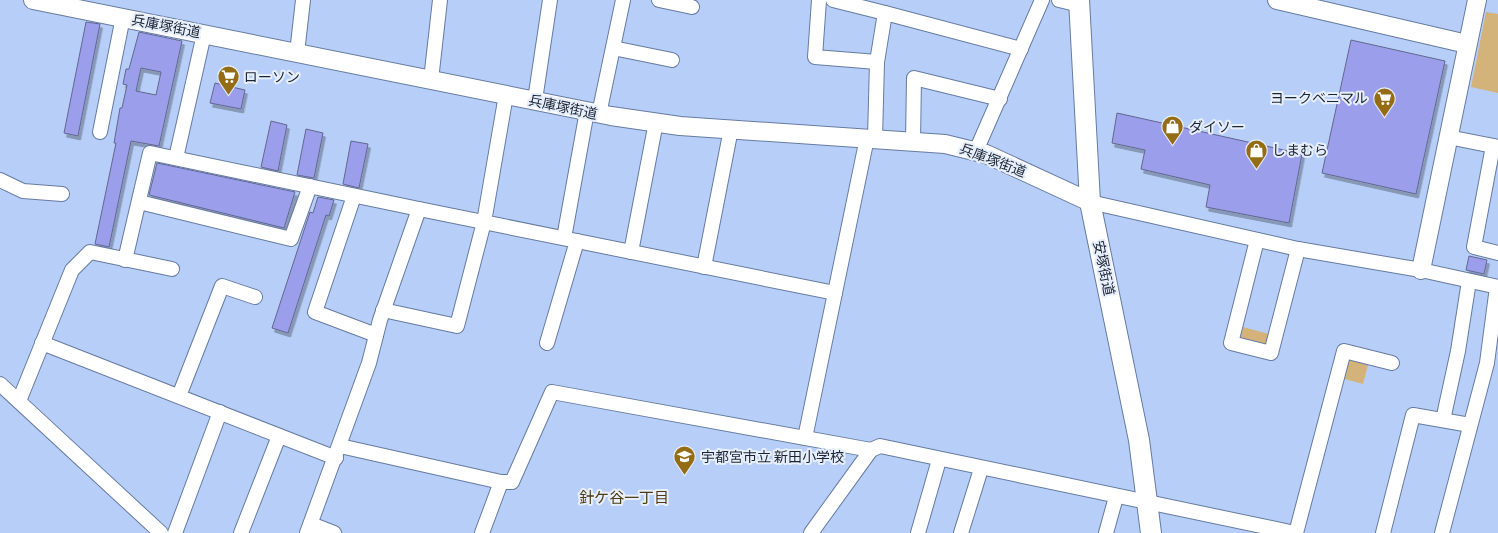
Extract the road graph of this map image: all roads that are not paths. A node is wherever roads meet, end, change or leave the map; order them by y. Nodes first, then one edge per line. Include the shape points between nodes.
1 (33, 0) edge
2 (303, 0) edge
3 (440, 0) edge
4 (550, 0) edge
5 (623, 0) edge
6 (659, 0) edge
7 (819, 0) edge
8 (833, 0) edge
9 (1042, 0) edge
10 (1059, 0) edge
11 (1277, 0) edge
12 (1477, 0) edge
13 (1080, 2) edge
14 (1303, 3) edge
15 (87, 5) edge
16 (692, 7) dead end
17 (885, 14) junction
18 (123, 18) junction
19 (204, 34) junction
20 (1467, 44) junction
21 (613, 48) junction
22 (1021, 49) junction
23 (297, 53) junction
24 (672, 60) dead end
25 (877, 62) junction
26 (431, 80) junction
27 (506, 95) junction
28 (1000, 99) junction
29 (535, 100) junction
30 (593, 112) junction
31 (656, 122) junction
32 (731, 129) junction
33 (100, 132) dead end
34 (1448, 137) junction
35 (871, 138) junction
36 (913, 141) junction
37 (1496, 146) edge
38 (976, 151) junction
39 (176, 158) junction
40 (0, 180) edge
41 (310, 186) junction
42 (62, 194) dead end
43 (354, 196) junction
44 (139, 202) junction
45 (1090, 202) junction
46 (419, 209) junction
47 (484, 222) junction
48 (570, 240) junction
49 (1257, 240) junction
50 (1298, 249) junction
51 (631, 252) junction
52 (1498, 253) edge
53 (125, 260) junction
54 (704, 267) junction
55 (172, 269) dead end
56 (1421, 270) junction
57 (1469, 281) junction
58 (1497, 287) edge
59 (835, 293) junction
60 (255, 297) dead end
61 (383, 310) junction
62 (376, 335) junction
63 (42, 343) junction
64 (547, 343) dead end
65 (1392, 363) dead end
66 (0, 384) edge
67 (179, 396) junction
68 (19, 401) junction
69 (220, 412) junction
70 (1443, 420) junction
71 (1470, 425) junction
72 (279, 436) junction
73 (805, 438) junction
74 (871, 450) junction
75 (338, 452) junction
76 (939, 460) junction
77 (981, 469) junction
78 (501, 482) junction
79 (1116, 497) junction
80 (1148, 504) junction
81 (309, 529) edge
82 (161, 533) edge
83 (175, 533) edge
84 (241, 533) edge
85 (334, 533) edge
86 (482, 533) edge
87 (811, 533) edge
88 (918, 533) edge
89 (961, 533) edge
90 (1106, 533) edge
91 (1150, 533) edge
92 (1296, 533) edge
93 (1383, 533) edge
94 (1442, 533) edge

1 - 15 street, 兵庫塚街道
2 - 23 street
3 - 26 street
4 - 29 street
5 - 21 street
6 - 16 street
7 - 25 street via 815,57
8 - 17 street
9 - 22 street
10 - 13 street
11 - 14 street
12 - 20 street
13 - 45 main road, 安塚街道
14 - 20 street
15 - 18 street, 兵庫塚街道
17 - 22 street
17 - 25 street
18 - 19 street, 兵庫塚街道
18 - 33 street
19 - 23 street, 兵庫塚街道
19 - 39 street
20 - 34 street
21 - 24 street
21 - 30 street
22 - 28 street
23 - 26 street, 兵庫塚街道
25 - 35 street
26 - 27 street, 兵庫塚街道
27 - 29 street, 兵庫塚街道
27 - 47 street
28 - 36 street via 914,78
28 - 38 street
29 - 30 street, 兵庫塚街道
30 - 31 street, 兵庫塚街道
30 - 48 street
31 - 32 street, 兵庫塚街道
31 - 51 street
32 - 35 street, 兵庫塚街道
32 - 54 street
34 - 37 street
34 - 56 street
35 - 36 street, 兵庫塚街道
35 - 59 street
36 - 38 street, 兵庫塚街道
37 - 52 street via 1474,247
38 - 45 street, 兵庫塚街道
39 - 41 street
39 - 44 street via 150,153
40 - 42 street via 23,191
41 - 43 street
41 - 44 street via 291,239
43 - 46 street
43 - 62 street via 315,312
44 - 53 street
45 - 49 street
45 - 80 main road, 安塚街道 via 1130,389
46 - 47 street
46 - 61 street
47 - 48 street
47 - 61 street via 457,326
48 - 51 street
48 - 64 street
49 - 50 street
49 - 50 street via 1231,343 1271,353
50 - 56 street
51 - 54 street
53 - 55 street
53 - 63 street via 90,252 72,270
54 - 59 street
56 - 57 street
57 - 58 street
57 - 70 street
58 - 71 street via 1486,363
59 - 73 street
60 - 67 street via 222,286
61 - 62 street
62 - 75 street
63 - 67 street
63 - 68 street
65 - 92 street via 1344,351
66 - 68 street
67 - 69 street
68 - 82 street
69 - 72 street
69 - 83 street
70 - 71 street
70 - 93 street via 1413,415
71 - 94 street
72 - 75 street
72 - 84 street
73 - 74 street
73 - 78 street via 552,392 512,482
74 - 76 street via 880,446
74 - 87 street
75 - 78 street
75 - 81 street
76 - 77 street
76 - 88 street
77 - 79 street
77 - 89 street
78 - 86 street
79 - 80 street
79 - 90 street
80 - 91 main road, 安塚街道
80 - 92 street
81 - 85 street

